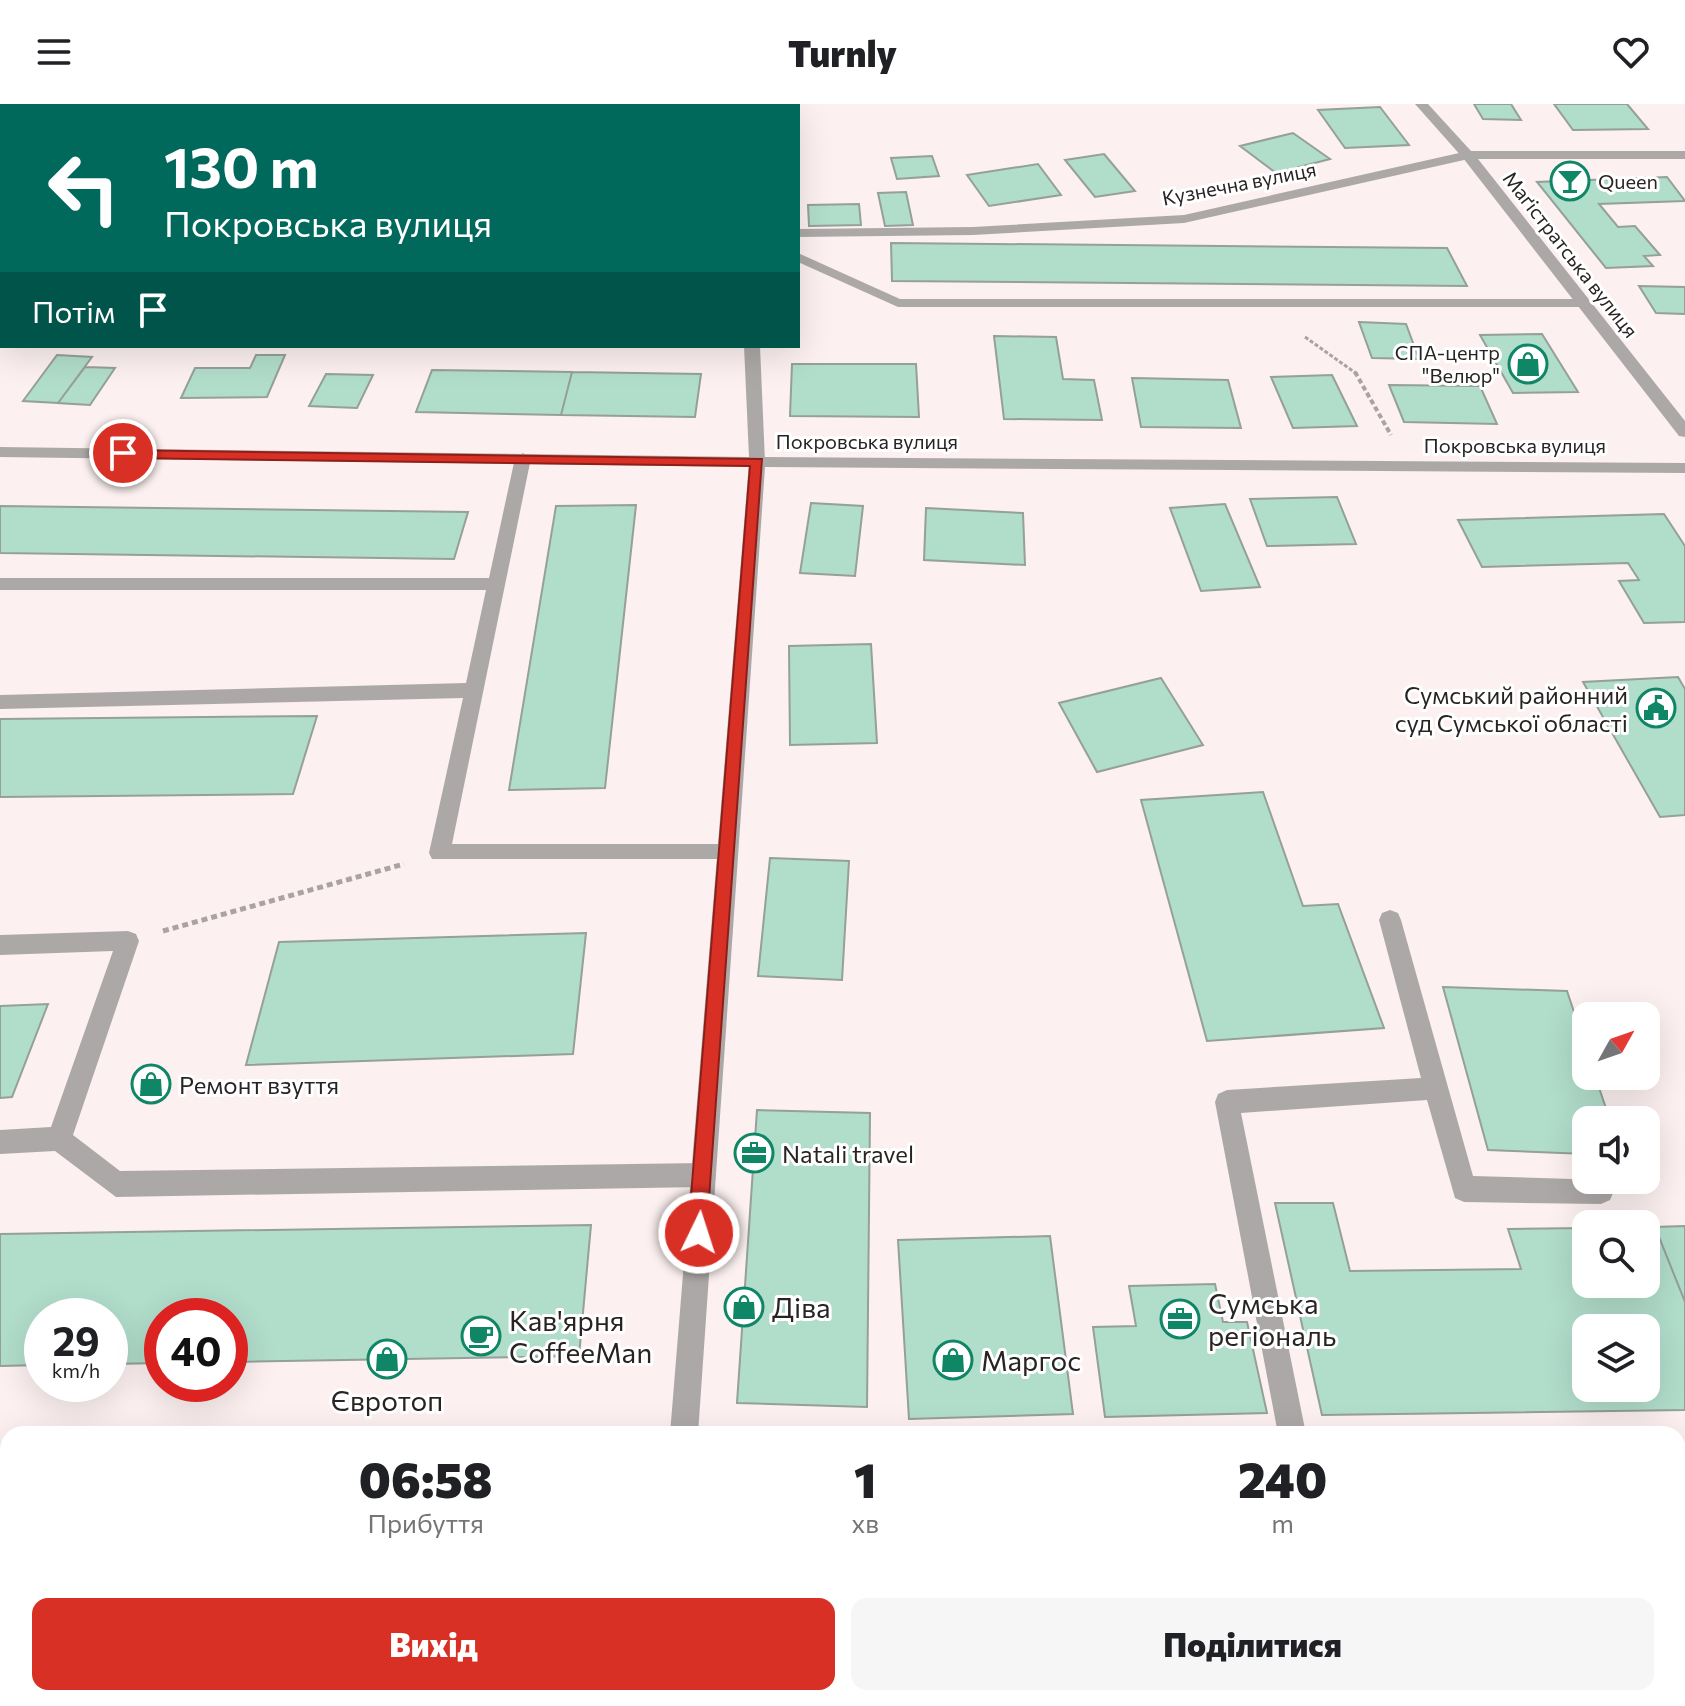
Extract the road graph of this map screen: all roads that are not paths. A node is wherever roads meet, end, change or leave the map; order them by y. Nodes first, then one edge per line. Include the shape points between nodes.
1 (1421, 104) edge
2 (1468, 155) junction
3 (1685, 155) edge
4 (800, 233) edge
5 (800, 258) edge
6 (1584, 303) junction
7 (752, 348) edge
8 (1685, 432) edge
9 (0, 452) edge
10 (523, 458) junction
11 (757, 462) junction
12 (1685, 468) edge
13 (0, 584) edge
14 (496, 584) junction
15 (475, 690) junction
16 (0, 702) edge
17 (727, 853) junction
18 (1390, 920) dead end
19 (0, 945) edge
20 (1436, 1088) junction
21 (59, 1139) junction
22 (0, 1142) edge
23 (703, 1175) junction
24 (1572, 1191) edge
25 (685, 1426) edge
26 (1290, 1426) edge

1 - 2 street, Маґістратська вулиця
2 - 3 street, Кузнечна вулиця
2 - 4 street, Кузнечна вулиця via 1184,219 973,231
2 - 6 street, Маґістратська вулиця
5 - 6 street via 898,303
6 - 8 street, Маґістратська вулиця
7 - 11 street
9 - 10 street, Покровська вулиця
10 - 11 street, Покровська вулиця
10 - 14 street
11 - 12 street, Покровська вулиця
11 - 17 street
13 - 14 street
14 - 15 street
15 - 16 street
15 - 17 street via 440,853
17 - 23 street
18 - 20 street
19 - 21 street via 128,941
20 - 24 street via 1464,1189
20 - 26 street via 1227,1102
21 - 22 street
21 - 23 street via 116,1184
23 - 25 street

